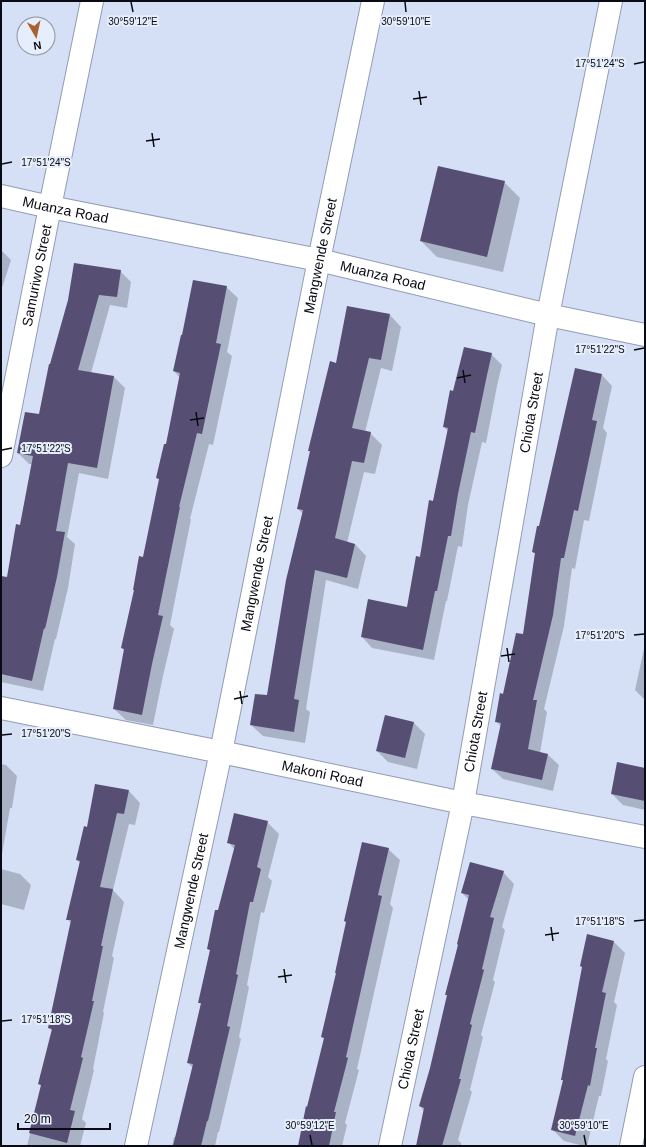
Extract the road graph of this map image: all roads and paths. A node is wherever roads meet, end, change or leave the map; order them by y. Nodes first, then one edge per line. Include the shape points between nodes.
1 (92, 1) edge
2 (373, 1) edge
3 (611, 1) edge
4 (1, 196) edge
5 (50, 207) junction
6 (319, 260) junction
7 (548, 316) junction
8 (645, 335) edge
9 (1, 456) edge
10 (1, 708) edge
11 (220, 752) junction
12 (463, 803) junction
13 (645, 837) edge
14 (645, 1077) edge
15 (136, 1146) edge
16 (390, 1146) edge
17 (631, 1146) edge

1 - 5 street, Samuriwo Street
2 - 6 street, Mangwende Street
3 - 7 street, Chiota Street
4 - 5 street, Muanza Road
5 - 6 street, Muanza Road
5 - 9 street, Samuriwo Street
6 - 7 street, Muanza Road
6 - 11 street, Mangwende Street
7 - 8 street, Muanza Road
7 - 12 street, Chiota Street
10 - 11 street, Makoni Road
11 - 12 street, Makoni Road
11 - 15 street, Mangwende Street
12 - 13 street, Makoni Road
12 - 16 street, Chiota Street
14 - 17 street

